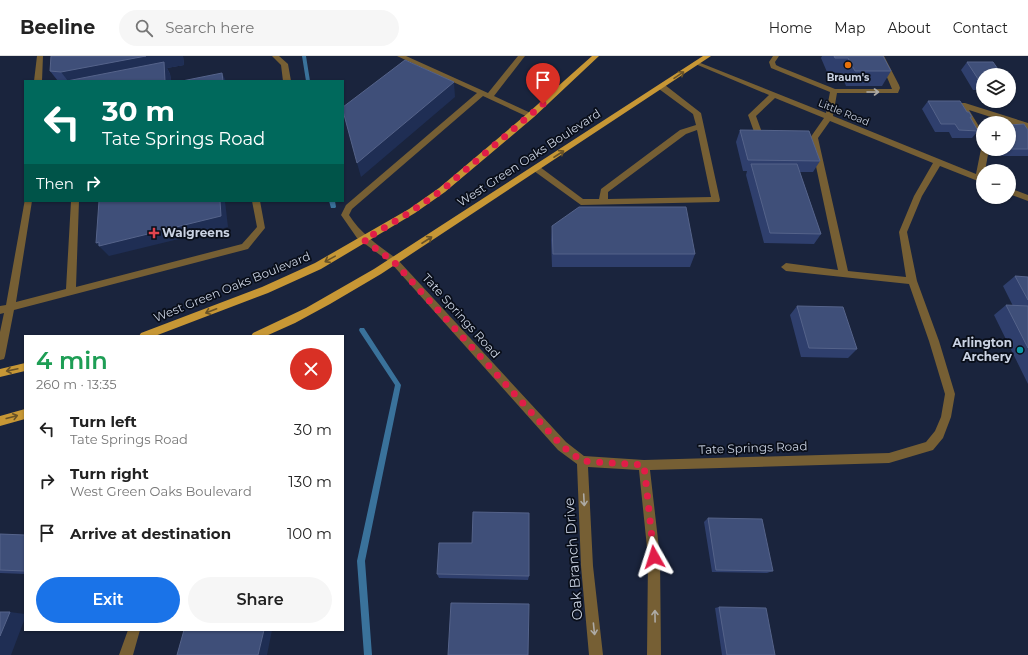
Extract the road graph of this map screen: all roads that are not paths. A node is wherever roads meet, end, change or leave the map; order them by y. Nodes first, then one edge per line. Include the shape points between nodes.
1 (40, 56) edge
2 (275, 56) edge
3 (402, 56) edge
4 (522, 56) edge
5 (596, 56) edge
6 (708, 56) edge
7 (776, 56) edge
8 (880, 56) edge
9 (696, 63) junction
10 (38, 80) edge
11 (287, 80) edge
12 (662, 87) junction
13 (834, 92) junction
14 (486, 95) junction
15 (774, 95) junction
16 (531, 115) junction
17 (997, 116) edge
18 (829, 117) junction
19 (1016, 122) edge
20 (700, 126) junction
21 (1028, 126) edge
22 (976, 128) edge
23 (760, 138) edge
24 (938, 162) junction
25 (537, 169) junction
26 (976, 177) edge
27 (1016, 194) edge
28 (1028, 198) edge
29 (28, 202) edge
30 (75, 202) edge
31 (256, 202) edge
32 (603, 202) junction
33 (364, 240) junction
34 (394, 262) junction
35 (786, 267) dead end
36 (844, 274) junction
37 (912, 281) junction
38 (71, 292) junction
39 (10, 307) junction
40 (0, 310) edge
41 (147, 335) edge
42 (258, 335) edge
43 (0, 356) edge
44 (24, 367) edge
45 (0, 373) edge
46 (24, 414) edge
47 (0, 421) edge
48 (582, 461) junction
49 (644, 465) junction
50 (134, 631) edge
51 (126, 655) edge
52 (596, 655) edge
53 (654, 655) edge

1 - 10 street
2 - 11 street via 284,64
3 - 14 street
4 - 14 street
5 - 16 main road, West Green Oaks Boulevard
6 - 9 main road, West Green Oaks Boulevard
7 - 13 street via 772,62 778,69
13 -> 8 street via 895,91 895,84
12 -> 9 main road, West Green Oaks Boulevard
9 - 15 street, Little Road
12 - 20 street via 697,113
25 -> 12 main road, West Green Oaks Boulevard
13 - 18 street
14 - 16 street
14 - 33 street, Tate Springs Road via 349,207 344,216
15 - 18 street, Little Road
15 - 23 street via 752,115
16 - 33 main road, West Green Oaks Boulevard via 442,190
17 - 22 street via 962,105
18 - 24 street, Little Road
18 - 36 street via 814,138
19 - 21 street
20 - 32 street via 683,132 604,191
20 - 32 street via 716,200
24 - 26 street, Little Road
24 - 37 street, Tate Springs Road via 918,196 903,232
25 - 32 street via 580,202
34 -> 25 main road, West Green Oaks Boulevard
27 - 28 street
29 - 39 street
30 - 38 street
31 - 38 street via 261,228 245,246
33 - 34 street, Tate Springs Road
33 -> 41 main road, West Green Oaks Boulevard via 318,266 265,290
34 - 42 main road, West Green Oaks Boulevard via 341,293
34 - 48 street, Tate Springs Road via 562,446
35 - 36 street
36 - 37 street
37 - 49 street, Tate Springs Road via 950,394 939,434 929,446 889,458
38 - 39 street
39 - 40 street
39 - 43 street
44 -> 45 main road
47 -> 46 main road
48 - 49 street, Tate Springs Road
48 -> 52 street, Oak Branch Drive via 587,566
53 -> 49 street via 654,557
50 - 51 street

